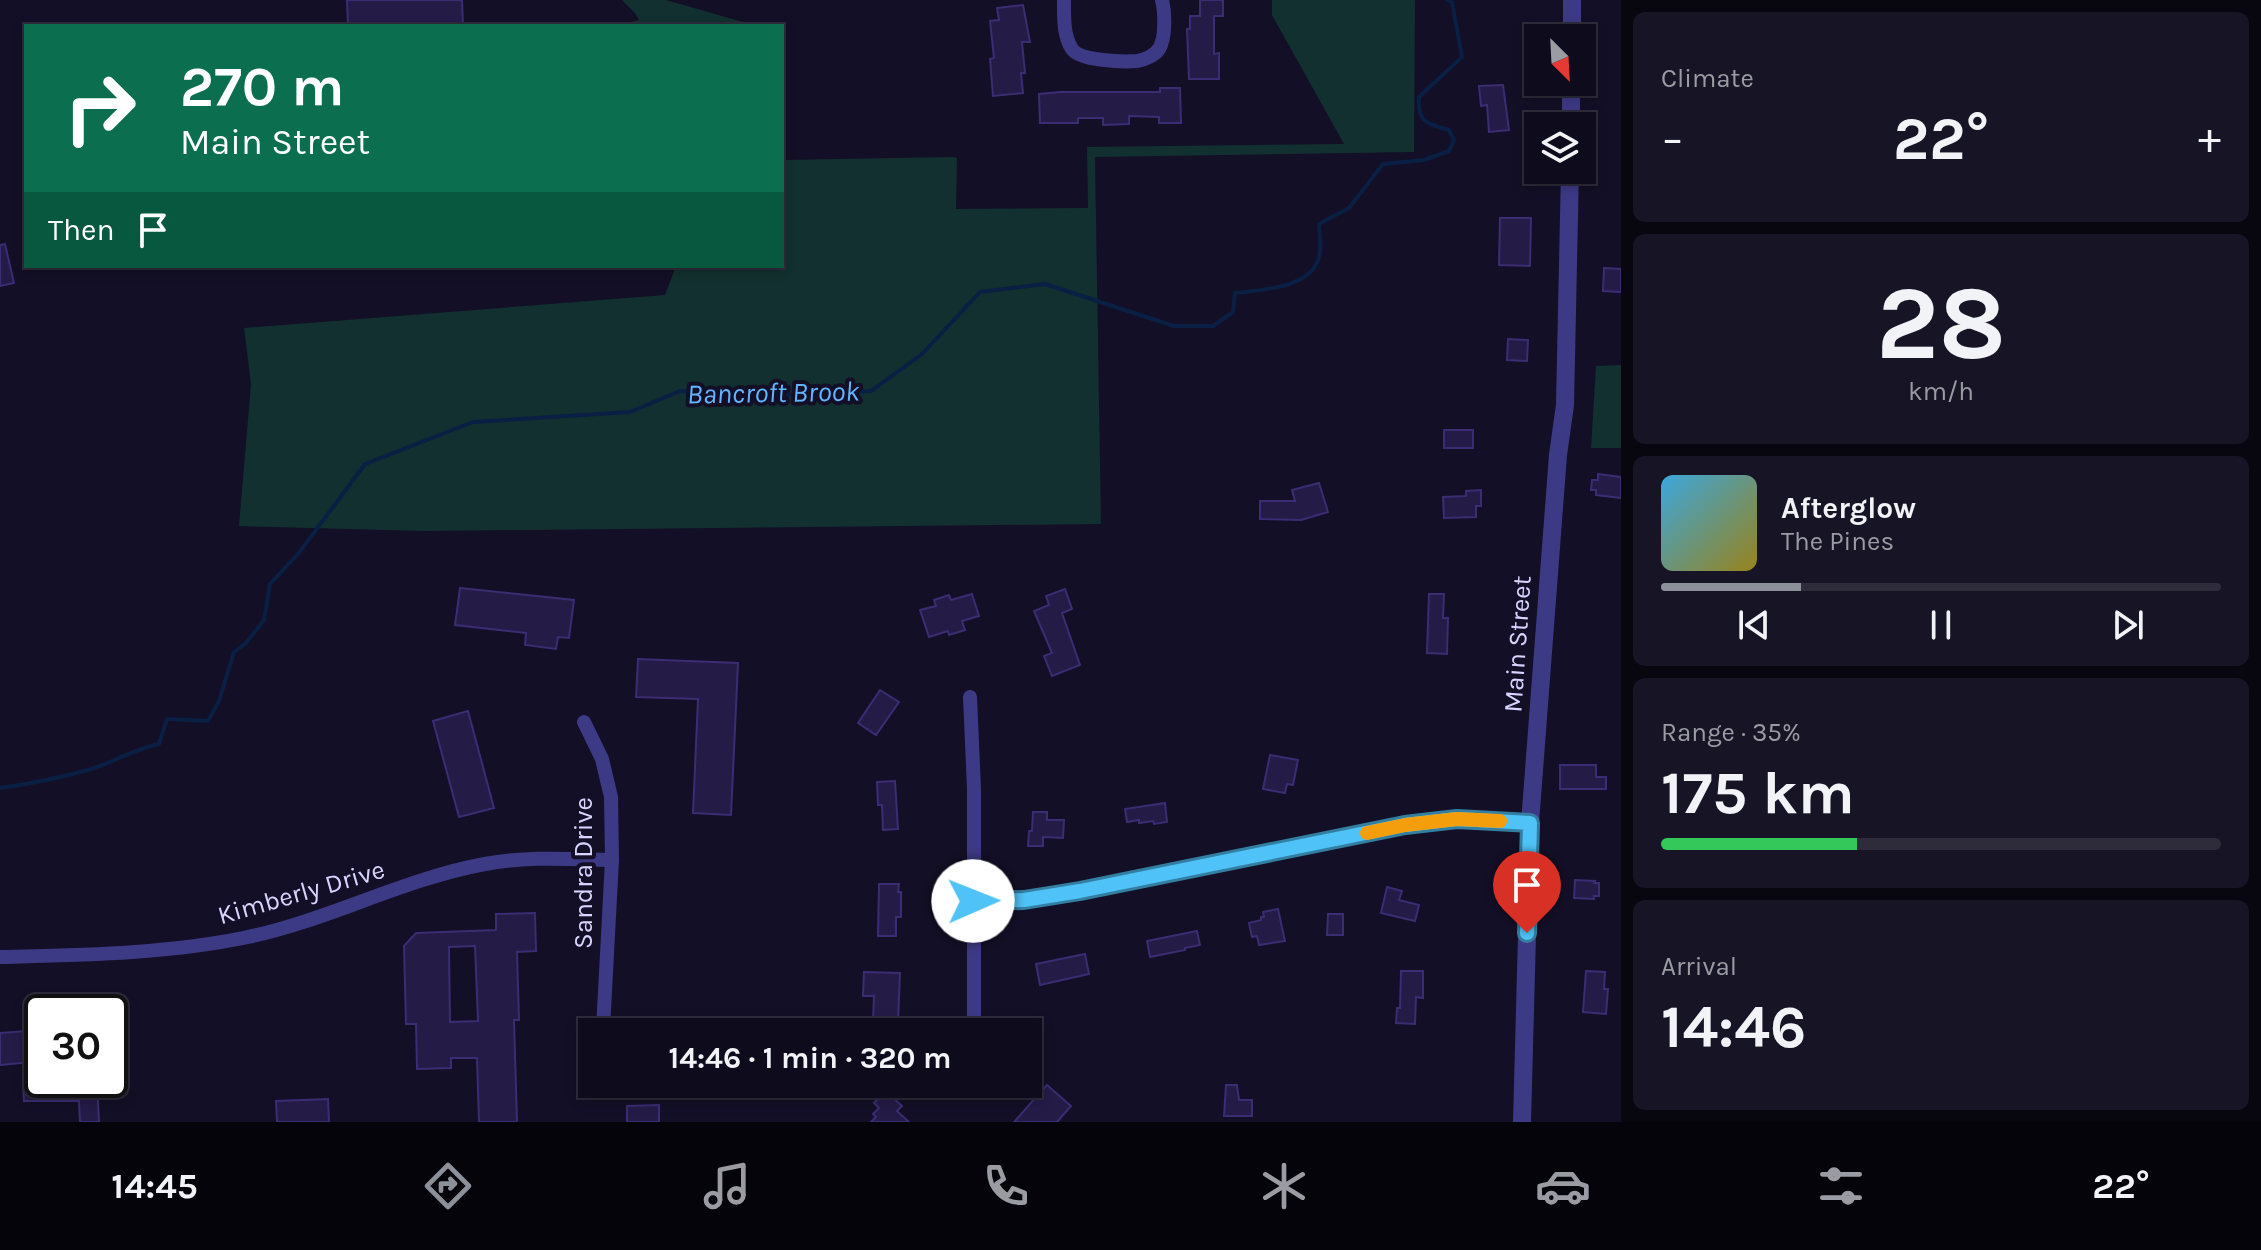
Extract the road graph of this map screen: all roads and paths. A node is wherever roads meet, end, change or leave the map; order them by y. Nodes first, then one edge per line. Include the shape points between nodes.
1 (1064, 0) edge
2 (1162, 0) edge
3 (1572, 0) edge
4 (1572, 24) edge
5 (1570, 184) edge
6 (970, 697) dead end
7 (584, 722) dead end
8 (1530, 823) junction
9 (612, 860) junction
10 (973, 901) junction
11 (0, 957) edge
12 (604, 1018) edge
13 (974, 1018) edge
14 (1522, 1122) edge

1 - 2 street via 1066,36 1073,52 1085,58 1138,61 1158,50 1163,39
3 - 4 street
5 - 8 street, Main Street via 1565,405
6 - 10 street
7 - 9 street, Sandra Drive via 602,759 611,797
8 - 10 street via 1457,819 1405,825 1080,891
8 - 14 street, Main Street
9 - 11 street, Kimberly Drive via 525,858 484,864 236,939 115,954
9 - 12 street, Sandra Drive
10 - 13 street

